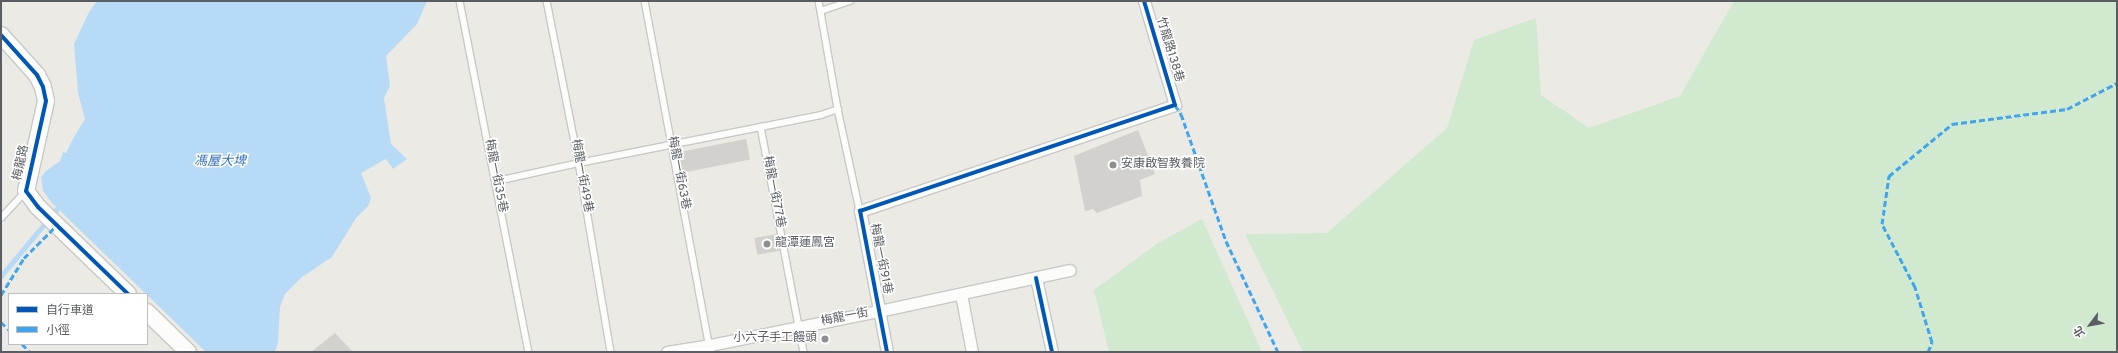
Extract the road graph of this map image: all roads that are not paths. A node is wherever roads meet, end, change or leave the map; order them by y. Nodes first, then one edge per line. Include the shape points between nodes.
1 (460, 1) edge
2 (547, 1) edge
3 (646, 1) edge
4 (819, 1) edge
5 (850, 1) edge
6 (1144, 1) edge
7 (821, 11) junction
8 (1, 35) edge
9 (838, 109) junction
10 (761, 127) junction
11 (672, 144) junction
12 (579, 163) junction
13 (497, 181) junction
14 (26, 191) junction
15 (860, 211) junction
16 (1, 218) edge
17 (1070, 270) dead end
18 (1036, 278) junction
19 (127, 293) edge
20 (961, 294) junction
21 (879, 311) junction
22 (148, 313) edge
23 (800, 327) junction
24 (711, 349) edge
25 (188, 352) edge
26 (529, 352) edge
27 (611, 352) edge
28 (667, 352) edge
29 (804, 352) edge
30 (887, 352) edge
31 (972, 352) edge
32 (1052, 352) edge

1 - 13 lane, 梅龍一街35巷
2 - 12 lane, 梅龍一街49巷
3 - 11 lane, 梅龍一街63巷
4 - 7 lane, 梅龍一街91巷
5 - 7 lane
6 - 15 street, 竹龍路138巷 via 1175,105
7 - 9 lane, 梅龍一街91巷
8 - 14 street, 梅龍路 via 37,75 46,101
9 - 10 lane
9 - 15 lane, 梅龍一街91巷
10 - 11 lane
10 - 23 lane, 梅龍一街77巷
11 - 12 lane
11 - 24 lane, 梅龍一街63巷
12 - 13 lane
12 - 27 lane, 梅龍一街49巷
13 - 26 lane, 梅龍一街35巷
14 - 16 lane
14 - 19 street, 梅龍路 via 38,207
15 - 21 street, 梅龍一街91巷
17 - 18 street, 梅龍一街
18 - 20 street, 梅龍一街
18 - 32 street
20 - 21 street, 梅龍一街
20 - 31 street
21 - 23 street, 梅龍一街
21 - 30 street, 梅龍一街91巷
22 - 25 street
23 - 24 street, 梅龍一街
23 - 29 lane, 梅龍一街77巷
24 - 28 street, 梅龍一街

